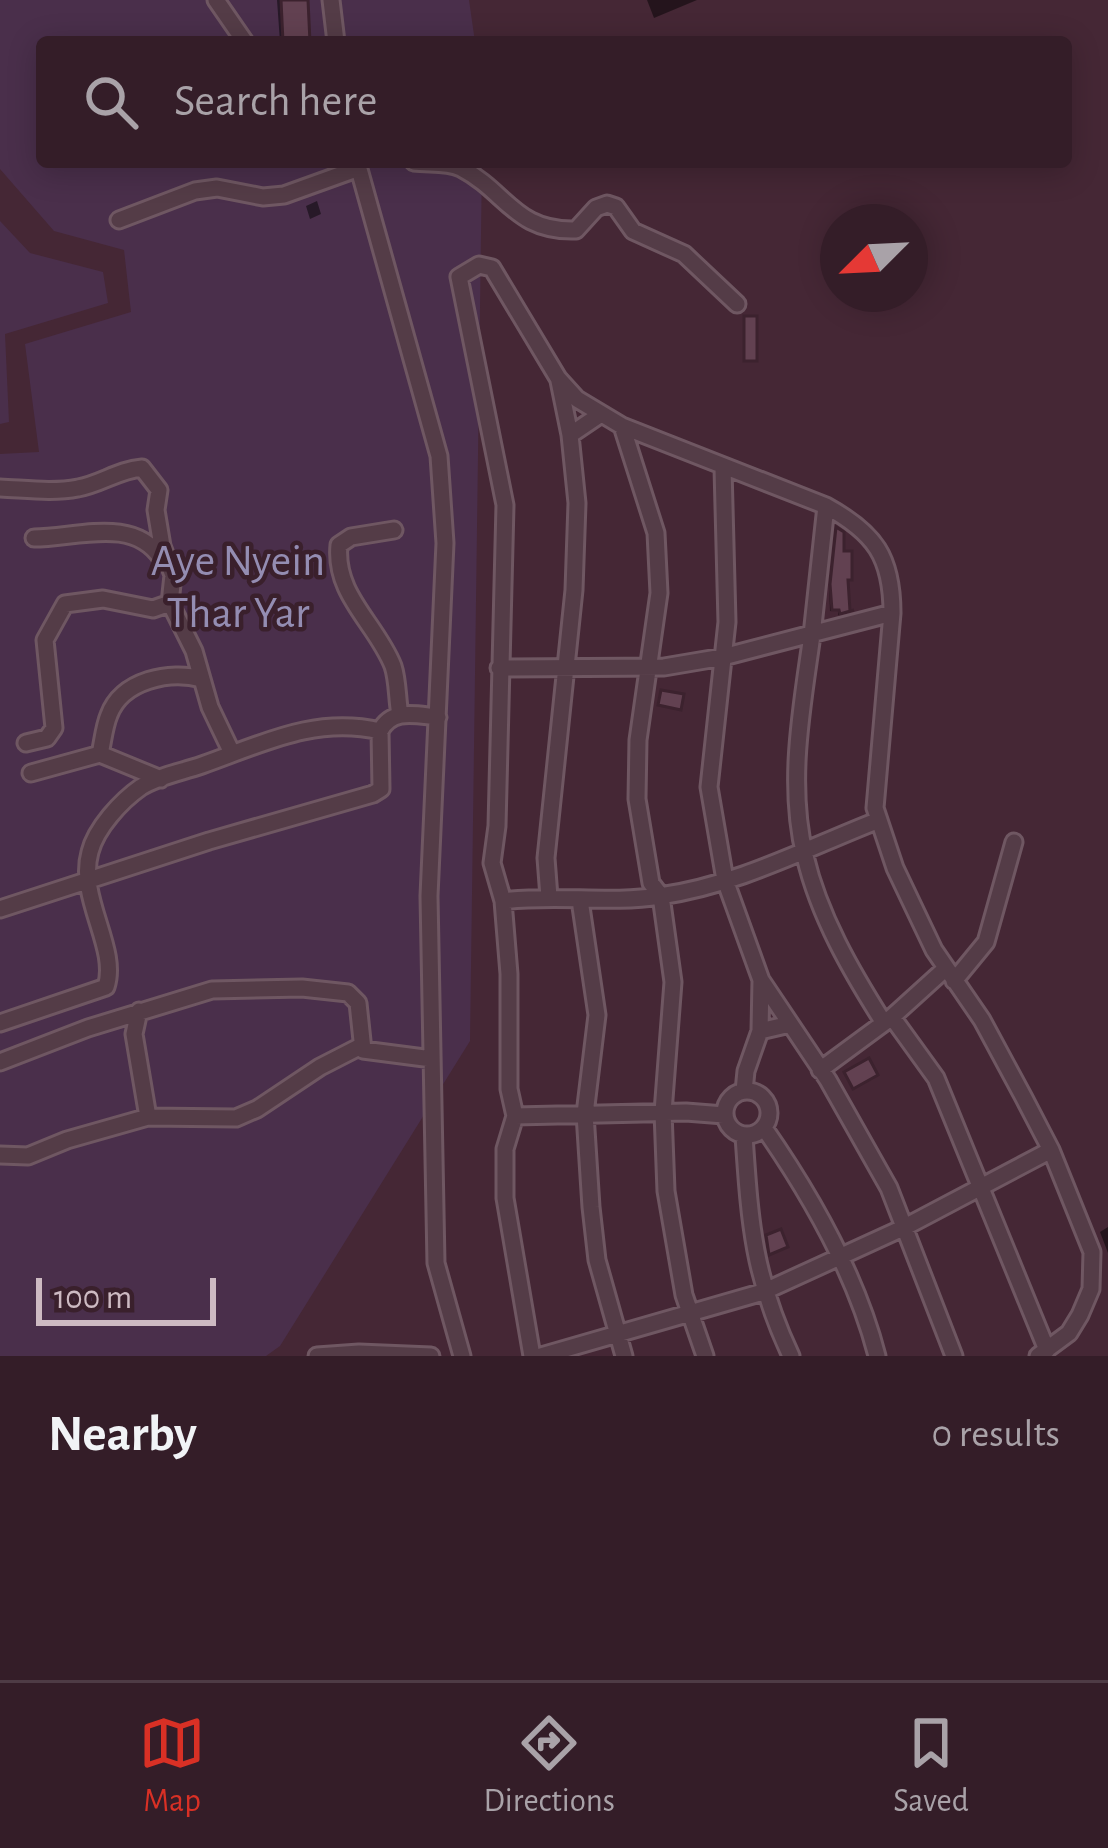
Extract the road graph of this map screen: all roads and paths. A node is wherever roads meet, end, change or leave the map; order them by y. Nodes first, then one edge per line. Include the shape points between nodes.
1 (216, 0) edge
2 (331, 0) edge
3 (241, 36) edge
4 (335, 36) edge
5 (351, 168) edge
6 (359, 168) edge
7 (459, 168) edge
8 (119, 220) dead end
9 (737, 304) dead end
10 (558, 378) junction
11 (601, 414) junction
12 (622, 426) junction
13 (570, 435) junction
14 (723, 468) junction
15 (0, 488) edge
16 (826, 506) junction
17 (394, 530) dead end
18 (34, 538) dead end
19 (173, 575) junction
20 (170, 603) junction
21 (892, 613) junction
22 (812, 634) junction
23 (722, 657) junction
24 (564, 665) junction
25 (499, 668) junction
26 (647, 668) junction
27 (202, 679) junction
28 (400, 715) junction
29 (438, 717) junction
30 (380, 731) junction
31 (26, 743) dead end
32 (232, 753) junction
33 (100, 754) junction
34 (31, 773) dead end
35 (161, 778) junction
36 (879, 820) junction
37 (1014, 842) dead end
38 (803, 851) junction
39 (88, 880) junction
40 (725, 880) junction
41 (661, 896) junction
42 (548, 897) junction
43 (580, 900) junction
44 (503, 902) junction
45 (0, 909) edge
46 (950, 975) junction
47 (760, 980) junction
48 (139, 1011) junction
49 (888, 1020) junction
50 (0, 1023) edge
51 (790, 1024) junction
52 (760, 1031) junction
53 (361, 1046) junction
54 (432, 1059) junction
55 (0, 1062) edge
56 (820, 1070) junction
57 (744, 1090) junction
58 (663, 1112) junction
59 (585, 1114) junction
60 (724, 1115) junction
61 (148, 1117) junction
62 (515, 1117) junction
63 (764, 1128) junction
64 (744, 1136) junction
65 (1051, 1150) junction
66 (0, 1154) edge
67 (980, 1187) junction
68 (905, 1227) junction
69 (839, 1258) junction
70 (763, 1292) junction
71 (690, 1315) junction
72 (618, 1333) junction
73 (1043, 1353) edge
74 (316, 1356) edge
75 (431, 1356) edge
76 (462, 1356) edge
77 (537, 1356) edge
78 (624, 1356) edge
79 (706, 1356) edge
80 (791, 1356) edge
81 (878, 1356) edge
82 (954, 1356) edge

1 - 3 street
2 - 4 street
5 - 8 street via 284,196 195,191
6 - 29 street via 439,456 445,543
7 - 9 street via 548,229 576,230 596,208 616,207 633,231 684,254
10 - 11 street
10 - 13 street
10 - 25 street via 492,268 479,265 459,277 505,505
11 - 12 street
11 - 13 street
12 - 14 street
12 - 26 street via 656,533 659,593
13 - 24 street via 577,502
14 - 16 street
14 - 23 street
15 - 19 street via 72,490 142,468 159,490 156,510
16 - 21 street via 879,550
16 - 22 street
17 - 28 street via 339,544 337,564 392,665
18 - 19 street via 122,532 155,548
19 - 20 street
20 - 27 street
20 - 31 street via 64,604 45,640 54,728
21 - 22 street
21 - 36 street via 875,784
22 - 23 street
22 - 38 street via 796,785
23 - 26 street
23 - 40 street via 710,787
24 - 25 street
24 - 26 street
24 - 42 street
25 - 44 street via 492,862
26 - 41 street via 637,799 651,883
27 - 32 street
27 - 33 street via 179,673 119,698
28 - 29 street
28 - 30 street
29 - 54 street
30 - 32 street via 342,724
30 - 39 street via 381,789 373,794
32 - 35 street
33 - 34 street
33 - 35 street
35 - 39 street via 130,796 100,832
36 - 38 street
36 - 46 street
37 - 46 street via 986,942
38 - 40 street
38 - 49 street via 841,950
39 - 45 street
39 - 50 street via 106,987
40 - 41 street
40 - 47 street
41 - 43 street
41 - 58 street via 673,982
42 - 43 street
42 - 44 street
43 - 59 street via 597,1015
44 - 62 street
46 - 49 street
46 - 65 street
47 - 51 street
47 - 52 street
48 - 53 street via 212,990 348,993 358,1003
48 - 55 street
48 - 61 street via 134,1034
49 - 56 street
49 - 67 street via 936,1078
51 - 52 street
51 - 56 street
52 - 57 street
53 - 54 street
53 - 61 street via 236,1118
54 - 76 street via 436,1263
56 - 68 street
57 - 60 street
57 - 63 street via 764,1098
58 - 59 street
58 - 60 street
58 - 71 street via 674,1252
59 - 62 street
59 - 72 street via 597,1260
60 - 64 street
61 - 66 street via 28,1156
62 - 77 street via 505,1198
63 - 64 street
63 - 69 street
64 - 70 street
65 - 67 street
65 - 73 street via 1092,1252 1080,1315
67 - 68 street
67 - 73 street
68 - 69 street
68 - 82 street
69 - 70 street
69 - 81 street
70 - 71 street
70 - 80 street
71 - 72 street
71 - 79 street
72 - 77 street
72 - 78 street
74 - 75 street

